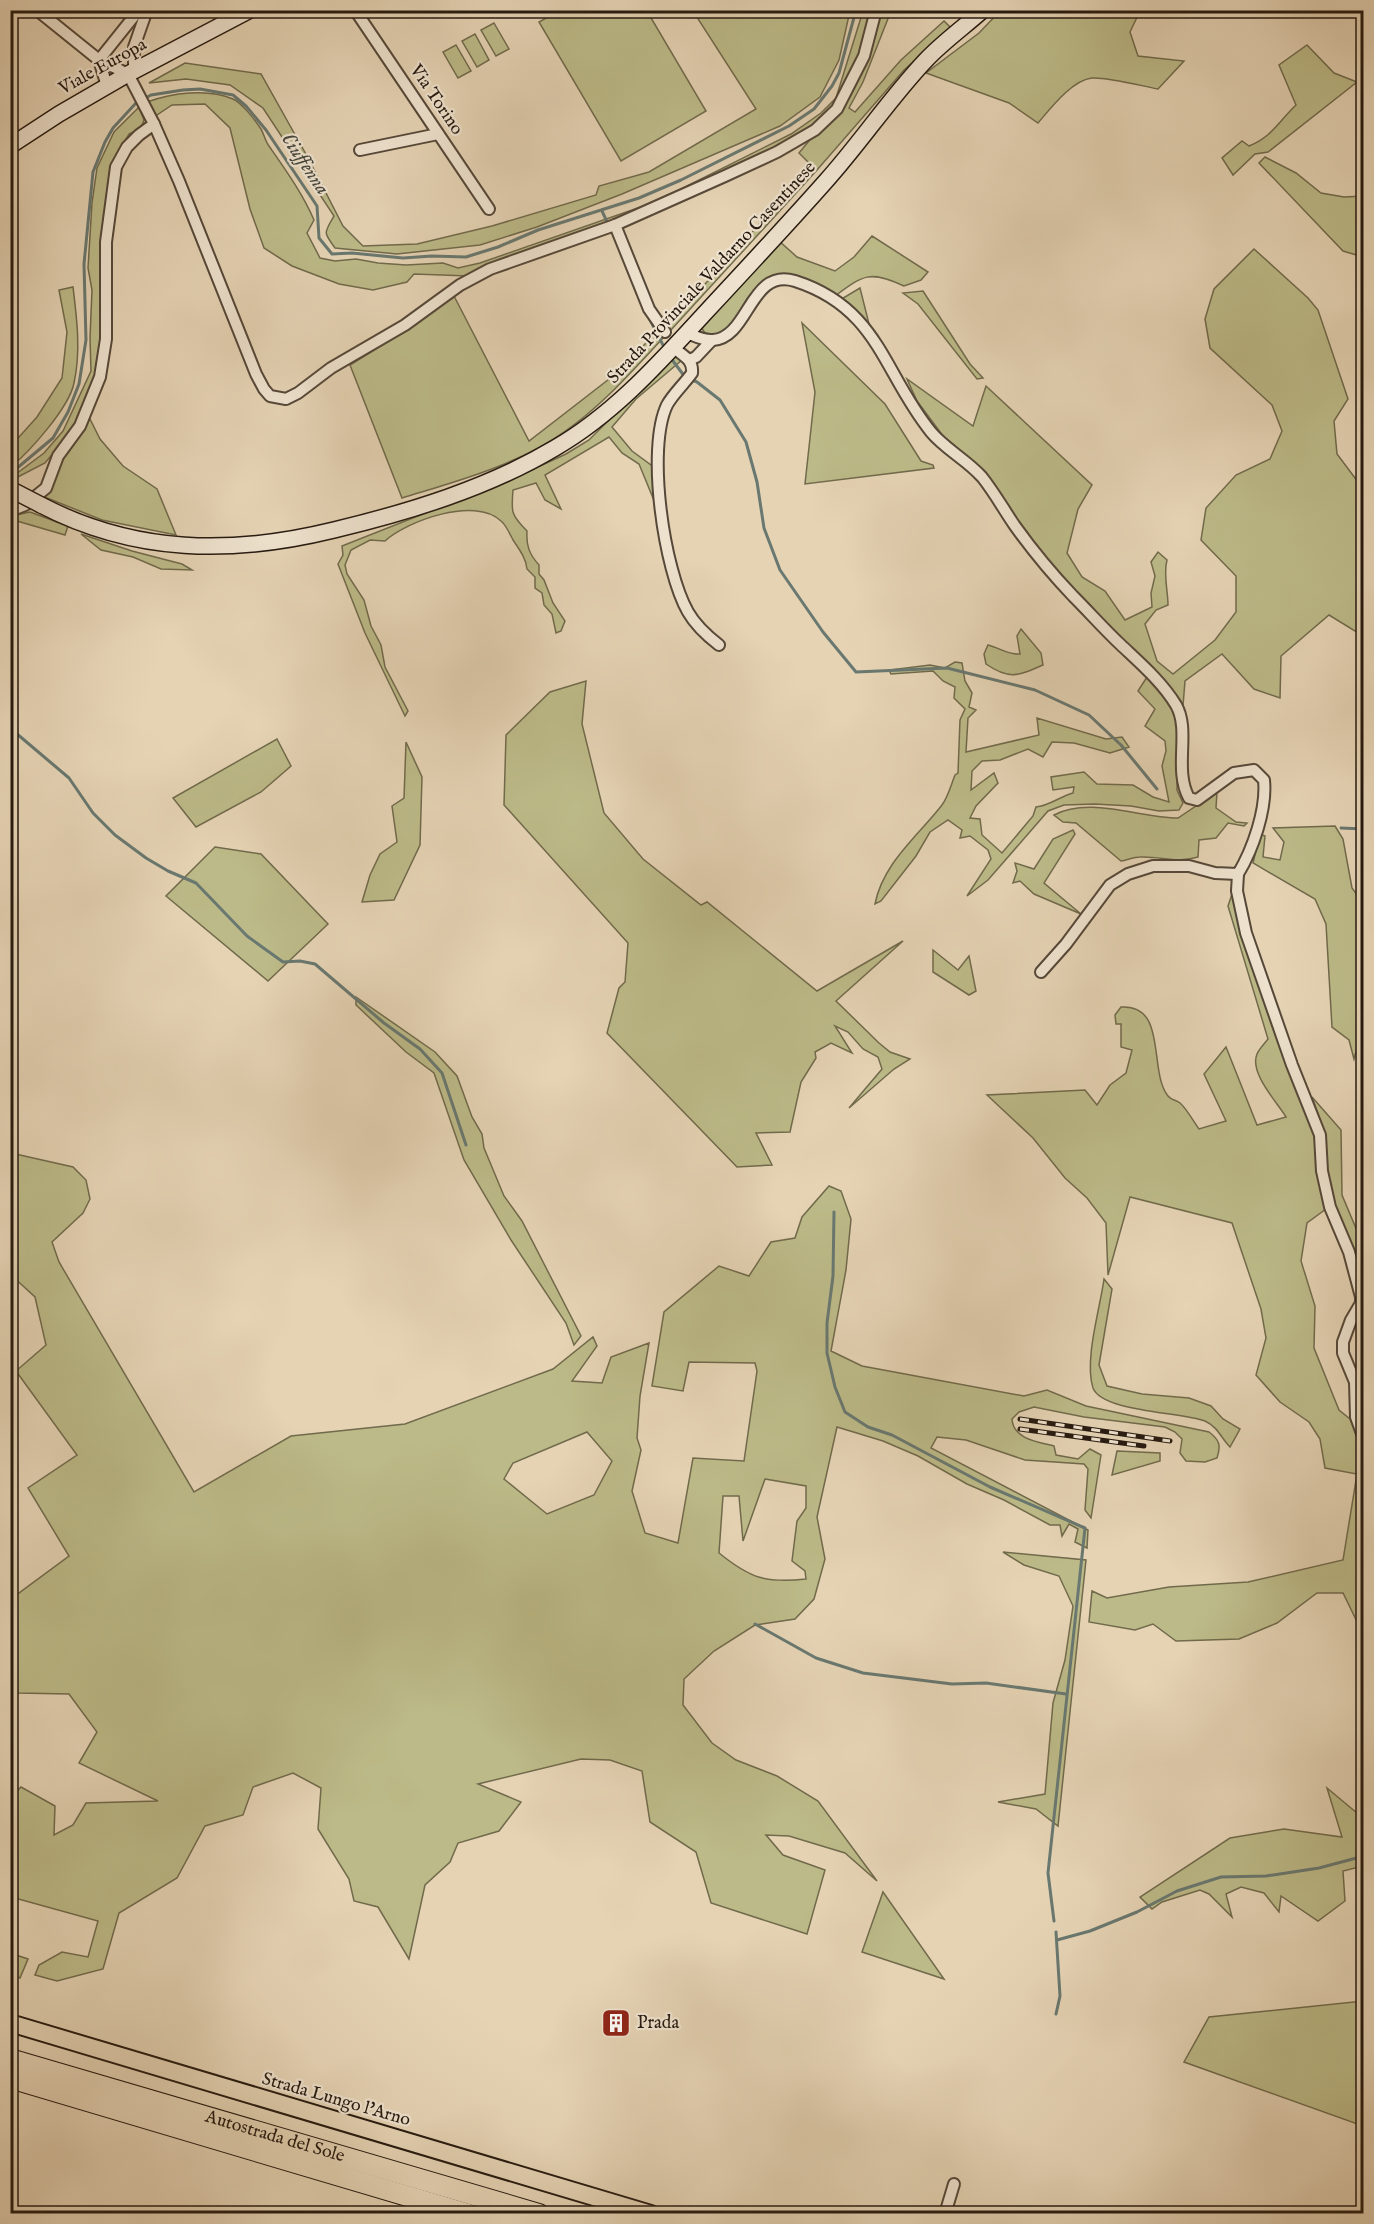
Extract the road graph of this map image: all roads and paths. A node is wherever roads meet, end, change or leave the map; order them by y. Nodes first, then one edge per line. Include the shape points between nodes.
1 (37, 10) edge
2 (139, 10) edge
3 (147, 10) edge
4 (250, 10) edge
5 (355, 10) edge
6 (876, 10) edge
7 (983, 10) edge
8 (99, 60) junction
9 (131, 75) junction
10 (107, 86) junction
11 (154, 124) junction
12 (438, 134) junction
13 (10, 146) edge
14 (360, 150) dead end
15 (489, 209) dead end
16 (615, 225) junction
17 (665, 332) dead end
18 (687, 333) junction
19 (712, 340) junction
20 (679, 352) dead end
21 (689, 360) junction
22 (10, 489) edge
23 (10, 511) edge
24 (719, 645) dead end
25 (1238, 874) junction
26 (1041, 972) dead end
27 (1364, 1439) edge
28 (10, 2023) edge
29 (10, 2059) edge
30 (10, 2078) edge
31 (954, 2184) dead end
32 (468, 2214) edge
33 (539, 2214) edge
34 (651, 2214) edge
35 (945, 2214) edge

1 - 8 street
2 - 8 street
3 - 9 street via 134,47
4 - 9 main road, Viale Europa
5 - 12 street, Via Torino
6 - 16 street via 864,56 837,109 815,130
7 - 18 main road, Strada Provinciale Valdarno Casentinese via 927,60 828,179
8 - 9 street
8 - 10 street
9 - 10 main road, Viale Europa
9 - 11 street
10 - 13 main road, Viale Europa
11 - 16 street via 256,374 270,396 278,399 298,393 331,368 490,269
11 - 23 street via 127,147 116,167 106,242 106,339 100,377 80,426 58,456 46,488 25,506
12 - 14 street
12 - 15 street, Via Torino
16 - 17 street via 649,309
18 - 19 street
18 - 22 main road, Strada Provinciale Valdarno Casentinese, bridge via 619,402 556,447 485,482 434,501 304,537 252,546 148,542 99,529
19 - 21 street
19 - 25 street via 737,325 757,294 776,280 795,281 851,311 875,340 932,434 982,477 1055,577 1157,680 1177,707 1183,735 1181,765 1189,798 1197,800 1234,773 1254,770 1264,780 1266,792 1250,855
20 - 21 street
21 - 24 street via 692,373 668,405 661,429 658,462 664,542 687,611 702,632
25 - 26 street via 1189,866 1153,866 1128,874 1110,885
25 - 27 street via 1237,891 1246,933 1320,1135 1330,1207 1349,1252 1361,1296 1343,1342 1343,1353 1355,1382 1356,1417
28 - 34 main road, Strada Lungo l'Arno
29 - 33 highway, Autostrada del Sole
30 - 32 highway, Autostrada del Sole
31 - 35 street

